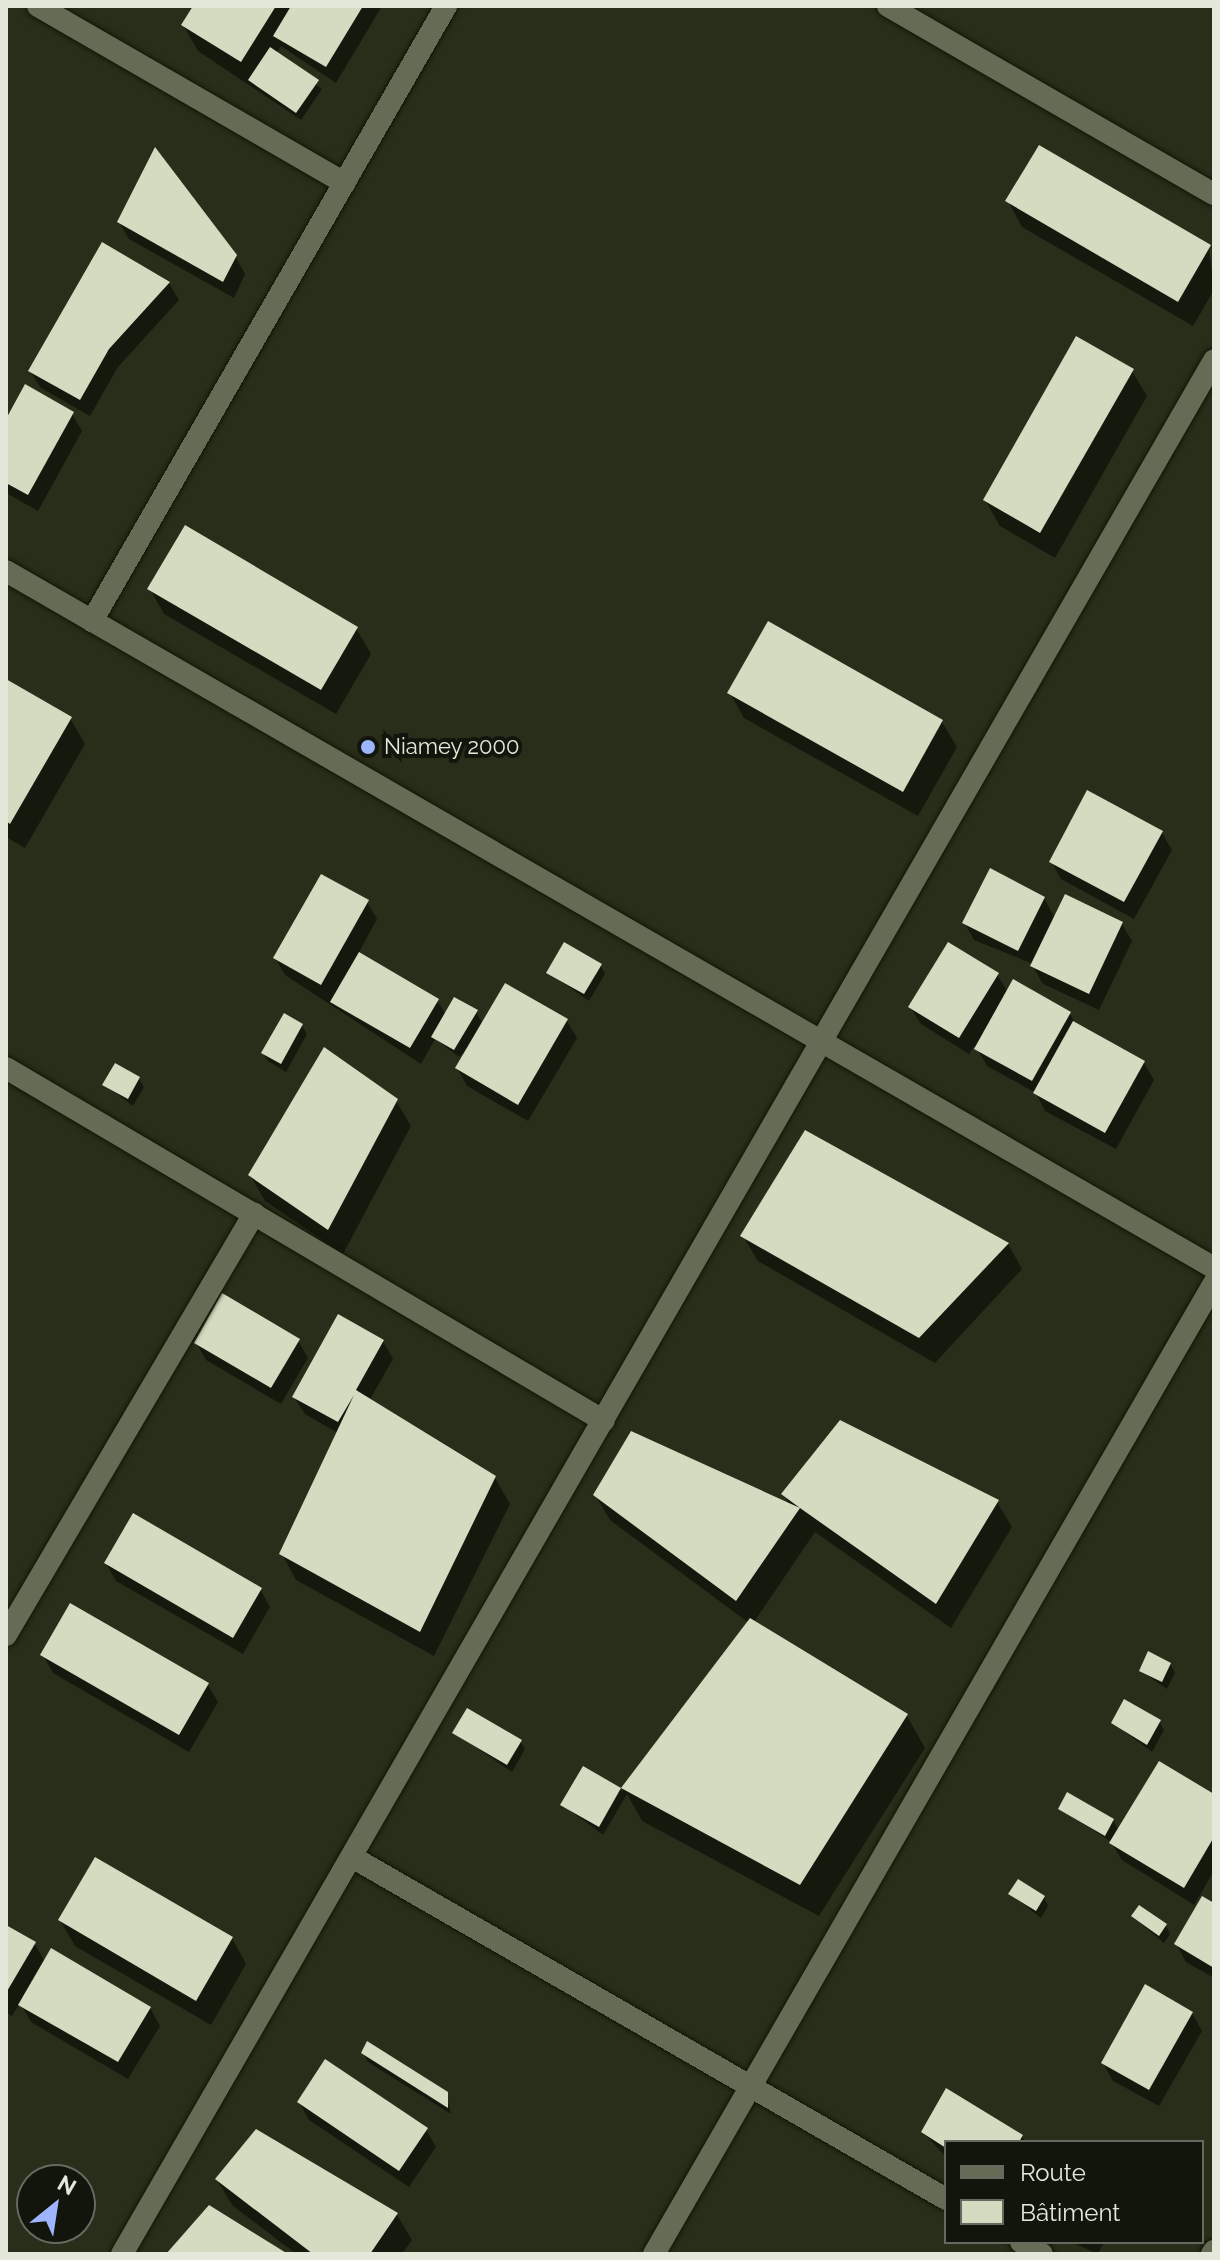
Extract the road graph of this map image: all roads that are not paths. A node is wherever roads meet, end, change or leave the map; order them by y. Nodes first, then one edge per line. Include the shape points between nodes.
1 (38, 6) edge
2 (446, 6) edge
3 (888, 6) edge
4 (344, 183) junction
5 (1214, 194) edge
6 (1214, 360) edge
7 (6, 571) edge
8 (92, 621) junction
9 (822, 1041) junction
10 (6, 1068) edge
11 (254, 1214) junction
12 (1214, 1268) edge
13 (1214, 1283) edge
14 (604, 1421) junction
15 (6, 1635) edge
16 (352, 1857) junction
17 (751, 2086) junction
18 (944, 2198) edge
19 (1024, 2244) edge
20 (122, 2254) edge
21 (654, 2254) edge
22 (1042, 2254) edge

1 - 4 street
2 - 4 street
3 - 5 street
4 - 8 street
6 - 9 street
7 - 8 street
8 - 9 street
9 - 12 street
9 - 14 street
10 - 11 street
11 - 14 street
11 - 15 street
13 - 17 street
14 - 16 street
16 - 17 street
16 - 20 street
17 - 18 street
17 - 21 street
19 - 22 street

